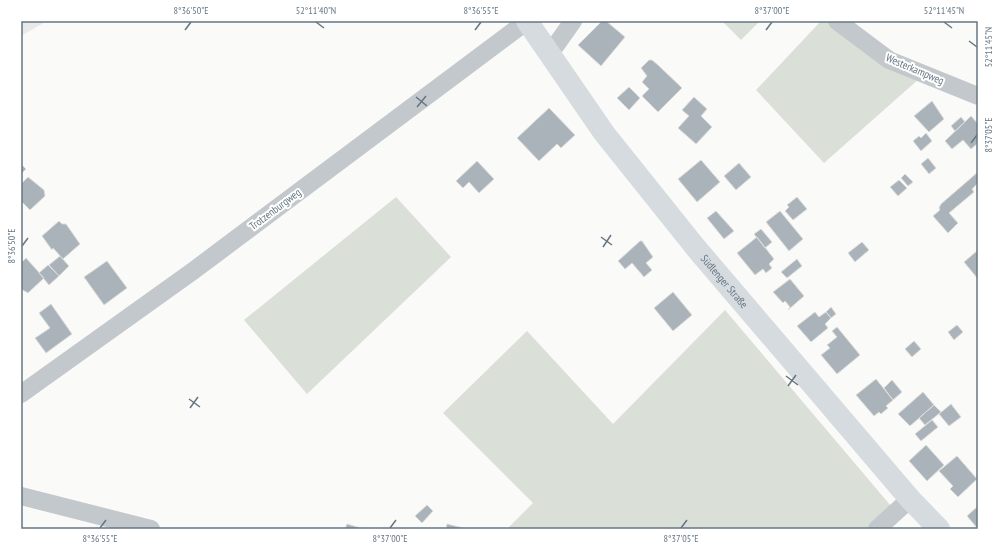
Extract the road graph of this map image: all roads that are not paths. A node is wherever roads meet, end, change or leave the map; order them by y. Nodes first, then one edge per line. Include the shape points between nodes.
1 (527, 21) edge
2 (573, 21) edge
3 (836, 21) edge
4 (547, 51) junction
5 (978, 96) edge
6 (21, 394) edge
7 (21, 496) edge
8 (910, 499) junction
9 (151, 529) edge
10 (877, 529) edge
11 (939, 529) edge

1 - 4 main road, Südlenger Straße
1 - 6 street, Trotzenburgweg via 193,271
2 - 4 street via 556,45
3 - 5 street, Westerkampweg via 889,60
4 - 8 main road, Südlenger Straße via 604,134 696,248
7 - 9 street
8 - 10 street
8 - 11 main road, Südlenger Straße

